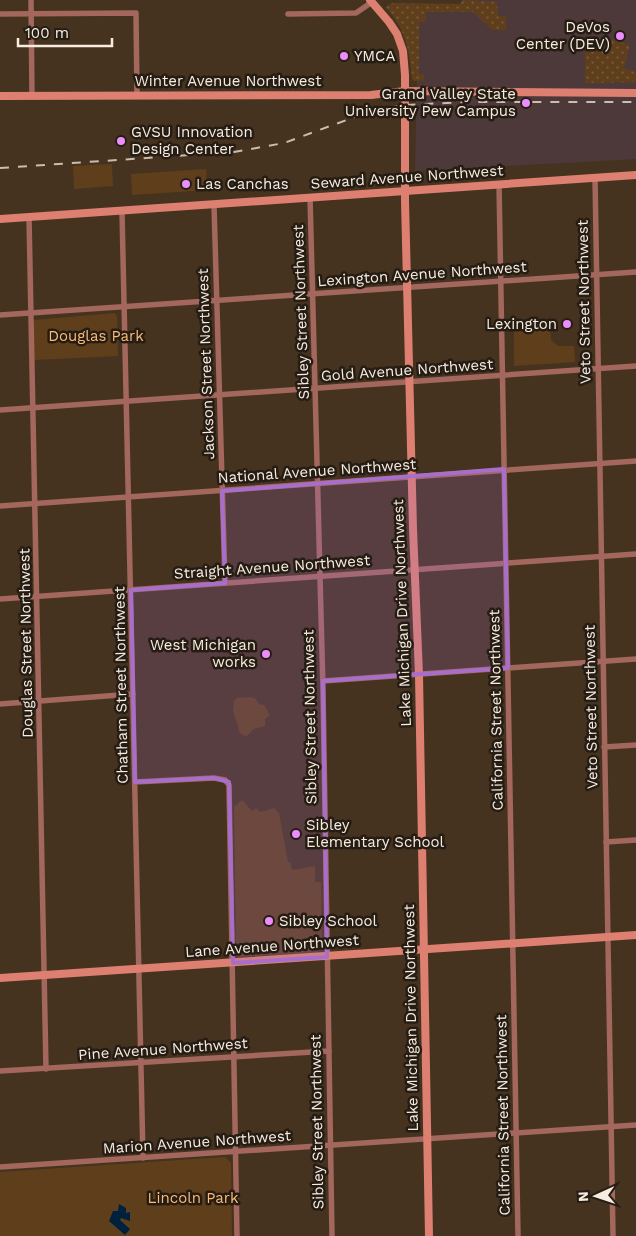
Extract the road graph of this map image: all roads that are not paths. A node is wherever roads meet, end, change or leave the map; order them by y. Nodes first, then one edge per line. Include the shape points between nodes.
1 (31, 0) edge
2 (371, 1) edge
3 (0, 14) edge
4 (31, 14) junction
5 (288, 14) dead end
6 (405, 91) junction
7 (636, 93) edge
8 (137, 95) junction
9 (0, 96) edge
10 (32, 96) junction
11 (636, 175) edge
12 (594, 177) junction
13 (499, 184) junction
14 (405, 191) junction
15 (310, 198) junction
16 (214, 205) junction
17 (122, 212) junction
18 (29, 217) junction
19 (0, 219) edge
20 (636, 272) edge
21 (596, 274) junction
22 (501, 282) junction
23 (408, 288) junction
24 (313, 294) junction
25 (216, 301) junction
26 (124, 307) junction
27 (32, 313) junction
28 (0, 315) edge
29 (636, 366) edge
30 (598, 369) junction
31 (502, 376) junction
32 (410, 381) junction
33 (315, 389) junction
34 (219, 396) junction
35 (126, 403) junction
36 (34, 408) junction
37 (0, 410) edge
38 (636, 461) edge
39 (600, 463) junction
40 (504, 470) junction
41 (412, 476) junction
42 (318, 483) junction
43 (222, 490) junction
44 (128, 498) junction
45 (36, 503) junction
46 (0, 506) edge
47 (636, 554) edge
48 (601, 557) junction
49 (506, 564) junction
50 (415, 570) junction
51 (320, 577) junction
52 (225, 583) junction
53 (130, 590) junction
54 (38, 596) junction
55 (0, 598) edge
56 (636, 660) edge
57 (603, 662) junction
58 (508, 668) junction
59 (420, 675) junction
60 (322, 681) junction
61 (133, 694) junction
62 (40, 700) junction
63 (0, 704) edge
64 (636, 745) edge
65 (604, 747) junction
66 (135, 782) junction
67 (636, 840) edge
68 (606, 842) junction
69 (636, 935) edge
70 (608, 937) junction
71 (513, 943) junction
72 (423, 950) junction
73 (327, 957) junction
74 (233, 963) junction
75 (140, 968) junction
76 (44, 974) junction
77 (0, 978) edge
78 (328, 1051) junction
79 (233, 1057) junction
80 (141, 1062) junction
81 (46, 1069) junction
82 (0, 1071) edge
83 (636, 1125) edge
84 (611, 1126) junction
85 (516, 1133) junction
86 (427, 1139) junction
87 (330, 1145) junction
88 (235, 1152) junction
89 (143, 1158) junction
90 (0, 1167) edge
91 (237, 1236) edge
92 (332, 1236) edge
93 (430, 1236) edge
94 (518, 1236) edge
95 (613, 1236) edge

1 - 4 street
2 - 5 street via 356,13
2 - 6 street, Lake Michigan Drive Northwest via 389,22 401,46
3 - 4 street
4 - 8 street via 136,13
4 - 10 street
6 - 7 street, Winter Avenue Northwest
6 - 8 street, Winter Avenue Northwest
6 - 14 street, Lake Michigan Drive Northwest
8 - 10 street, Winter Avenue Northwest
9 - 10 street, Winter Avenue Northwest
11 - 12 street, Seward Avenue Northwest
12 - 13 street, Seward Avenue Northwest
12 - 21 street, Veto Street Northwest
13 - 14 street, Seward Avenue Northwest
13 - 22 street, California Street Northwest
14 - 15 street, Seward Avenue Northwest
14 - 23 street, Lake Michigan Drive Northwest
15 - 16 street, Seward Avenue Northwest
15 - 24 street, Sibley Street Northwest
16 - 17 street, Seward Avenue Northwest
16 - 25 street, Jackson Street Northwest
17 - 18 street, Seward Avenue Northwest
17 - 26 street, Chatham Street Northwest
18 - 19 street, Seward Avenue Northwest
18 - 27 street, Douglas Street Northwest
20 - 21 street, Lexington Avenue Northwest
21 - 22 street, Lexington Avenue Northwest
21 - 30 street, Veto Street Northwest
22 - 23 street, Lexington Avenue Northwest
22 - 31 street, California Street Northwest
23 - 24 street, Lexington Avenue Northwest
23 - 32 street, Lake Michigan Drive Northwest
24 - 25 street, Lexington Avenue Northwest
24 - 33 street, Sibley Street Northwest
25 - 26 street, Lexington Avenue Northwest
25 - 34 street, Jackson Street Northwest
26 - 27 street, Lexington Avenue Northwest
26 - 35 street, Chatham Street Northwest
27 - 28 street, Lexington Avenue Northwest
27 - 36 street, Douglas Street Northwest
29 - 30 street, Gold Avenue Northwest
30 - 31 street, Gold Avenue Northwest
30 - 39 street, Veto Street Northwest
31 - 32 street, Gold Avenue Northwest
31 - 40 street, California Street Northwest
32 - 33 street, Gold Avenue Northwest
32 - 41 street, Lake Michigan Drive Northwest
33 - 34 street, Gold Avenue Northwest
33 - 42 street, Sibley Street Northwest
34 - 35 street, Gold Avenue Northwest
34 - 43 street, Jackson Street Northwest
35 - 36 street, Gold Avenue Northwest
35 - 44 street, Chatham Street Northwest
36 - 37 street, Gold Avenue Northwest
36 - 45 street, Douglas Street Northwest
38 - 39 street, National Avenue Northwest
39 - 40 street, National Avenue Northwest
39 - 48 street, Veto Street Northwest
40 - 41 street, National Avenue Northwest
40 - 49 street, California Street Northwest
41 - 42 street, National Avenue Northwest
41 - 50 street, Lake Michigan Drive Northwest
42 - 43 street, National Avenue Northwest
42 - 51 street, Sibley Street Northwest
43 - 44 street, National Avenue Northwest
43 - 52 street, Jackson Street Northwest
44 - 45 street, National Avenue Northwest
44 - 53 street, Chatham Street Northwest
45 - 46 street, National Avenue Northwest
45 - 54 street, Douglas Street Northwest
47 - 48 street, Straight Avenue Northwest
48 - 49 street, Straight Avenue Northwest
48 - 57 street, Veto Street Northwest
49 - 50 street, Straight Avenue Northwest
49 - 58 street, California Street Northwest
50 - 51 street, Straight Avenue Northwest
50 - 59 street, Lake Michigan Drive Northwest
51 - 52 street, Straight Avenue Northwest
51 - 60 street, Sibley Street Northwest
52 - 53 street, Straight Avenue Northwest
53 - 54 street, Straight Avenue Northwest
53 - 61 street, Chatham Street Northwest
54 - 55 street, Straight Avenue Northwest
54 - 62 street, Douglas Street Northwest
56 - 57 street
57 - 58 street
57 - 65 street, Veto Street Northwest
58 - 59 street
58 - 71 street, California Street Northwest
59 - 60 street
59 - 72 street, Lake Michigan Drive Northwest
60 - 73 street, Sibley Street Northwest
61 - 62 street
61 - 66 street, Chatham Street Northwest
62 - 63 street
62 - 76 street, Douglas Street Northwest
64 - 65 street
65 - 68 street, Veto Street Northwest
66 - 74 street via 221,778 228,783
66 - 75 street, Chatham Street Northwest
67 - 68 street
68 - 70 street, Veto Street Northwest
69 - 70 street, Lane Avenue Northwest
70 - 71 street, Lane Avenue Northwest
70 - 84 street, Veto Street Northwest
71 - 72 street, Lane Avenue Northwest
71 - 85 street, California Street Northwest
72 - 73 street, Lane Avenue Northwest
72 - 86 street, Lake Michigan Drive Northwest
73 - 74 street, Lane Avenue Northwest
73 - 78 street, Sibley Street Northwest
74 - 75 street, Lane Avenue Northwest
74 - 79 street
75 - 76 street, Lane Avenue Northwest
75 - 80 street, Chatham Street Northwest
76 - 77 street, Lane Avenue Northwest
76 - 81 street, Douglas Street Northwest
78 - 79 street, Pine Avenue Northwest
78 - 87 street, Sibley Street Northwest
79 - 80 street, Pine Avenue Northwest
79 - 88 street
80 - 81 street, Pine Avenue Northwest
80 - 89 street, Chatham Street Northwest
81 - 82 street, Pine Avenue Northwest
83 - 84 street, Marion Avenue Northwest
84 - 85 street, Marion Avenue Northwest
84 - 95 street, Veto Street Northwest
85 - 86 street, Marion Avenue Northwest
85 - 94 street, California Street Northwest
86 - 87 street, Marion Avenue Northwest
86 - 93 street, Lake Michigan Drive Northwest
87 - 88 street, Marion Avenue Northwest
87 - 92 street, Sibley Street Northwest
88 - 89 street, Marion Avenue Northwest
88 - 91 street
89 - 90 street, Marion Avenue Northwest

